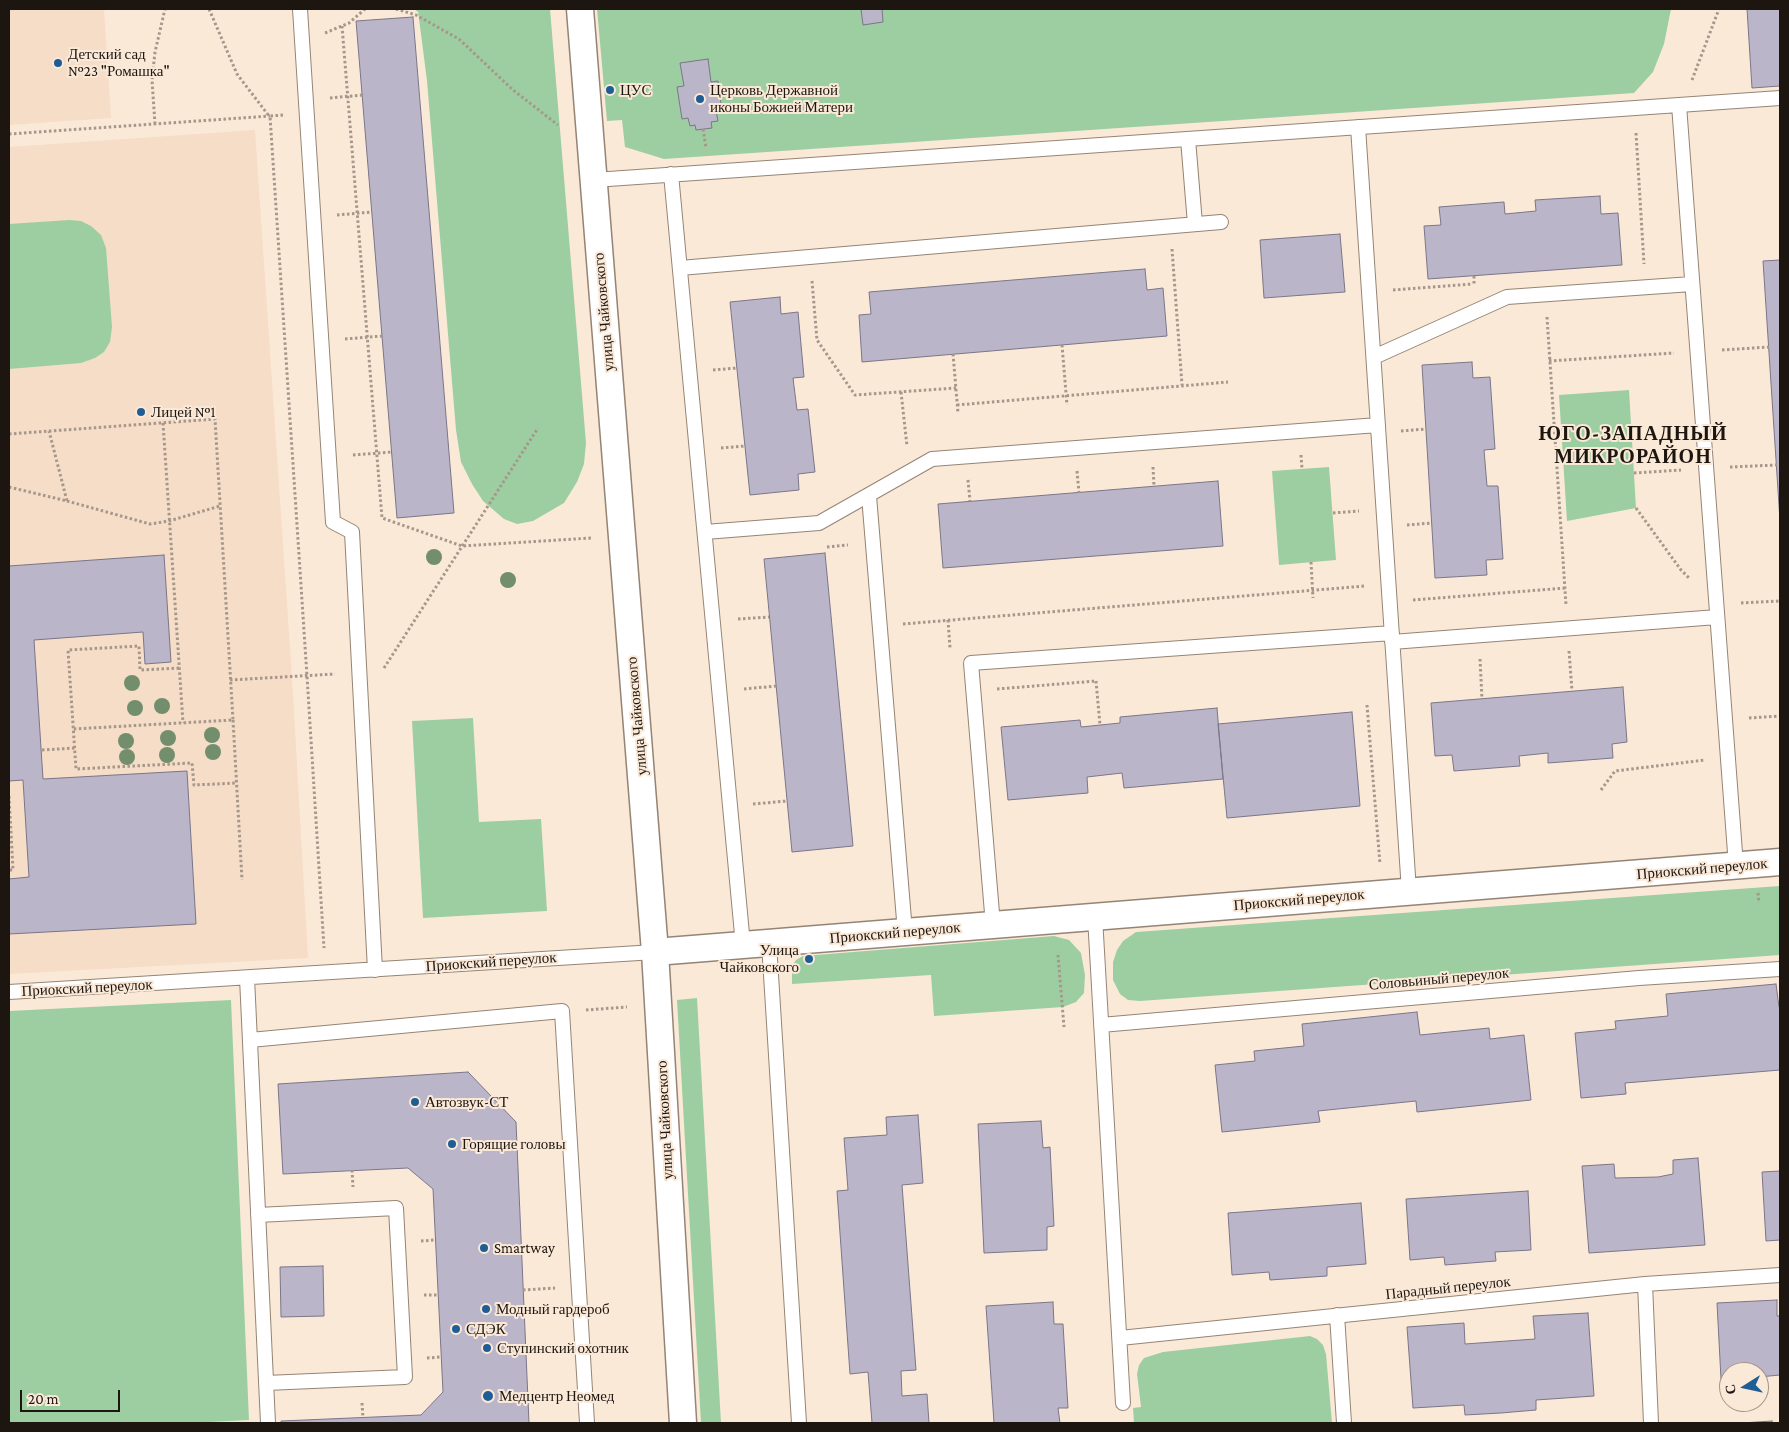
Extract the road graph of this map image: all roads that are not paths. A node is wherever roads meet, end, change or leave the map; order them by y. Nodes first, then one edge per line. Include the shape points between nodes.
1 (300, 9) edge
2 (580, 9) edge
3 (1780, 98) edge
4 (1679, 105) junction
5 (1358, 127) junction
6 (1188, 139) junction
7 (671, 174) junction
8 (594, 180) junction
9 (1221, 222) dead end
10 (1195, 224) junction
11 (680, 268) junction
12 (1692, 284) junction
13 (1374, 356) junction
14 (1378, 425) junction
15 (869, 496) junction
16 (705, 532) junction
17 (1717, 611) junction
18 (1392, 638) junction
19 (1780, 862) edge
20 (1736, 866) junction
21 (1409, 892) junction
22 (1095, 917) junction
23 (993, 925) junction
24 (904, 932) junction
25 (769, 943) junction
26 (743, 945) junction
27 (655, 952) junction
28 (375, 970) junction
29 (1780, 970) edge
30 (247, 978) junction
31 (9, 992) edge
32 (1101, 1025) junction
33 (250, 1040) junction
34 (258, 1214) junction
35 (1780, 1275) edge
36 (1645, 1284) junction
37 (1337, 1315) junction
38 (1120, 1338) junction
39 (266, 1383) junction
40 (1123, 1403) dead end
41 (268, 1423) edge
42 (588, 1423) edge
43 (683, 1423) edge
44 (799, 1423) edge
45 (1344, 1423) edge
46 (1651, 1423) edge

1 - 28 lane via 333,522 352,532
2 - 8 street, улица Чайковского
3 - 4 lane
4 - 5 lane
4 - 12 lane
5 - 6 lane
5 - 13 lane
6 - 7 lane
6 - 10 lane
7 - 8 lane
7 - 11 lane
8 - 27 street, улица Чайковского
9 - 10 lane
10 - 11 lane
11 - 16 lane
12 - 13 lane via 1507,297
12 - 17 lane
13 - 14 lane
14 - 15 lane via 932,459
14 - 18 lane
15 - 16 lane via 820,523
15 - 24 lane
16 - 26 lane
17 - 18 lane via 1567,629
17 - 20 lane
18 - 21 lane
18 - 23 lane via 971,663
19 - 20 street, Приокский переулок
20 - 21 street, Приокский переулок
21 - 22 street, Приокский переулок
22 - 23 street, Приокский переулок
22 - 32 lane
23 - 24 street, Приокский переулок
24 - 25 street, Приокский переулок
25 - 26 street, Приокский переулок
25 - 44 lane
26 - 27 street, Приокский переулок
27 - 28 lane, Приокский переулок
27 - 43 street, улица Чайковского
28 - 30 lane, Приокский переулок
29 - 32 lane, Соловьиный переулок via 1639,978
30 - 31 lane, Приокский переулок
30 - 33 lane
32 - 38 lane
33 - 34 lane
33 - 42 lane via 562,1011
34 - 39 lane
34 - 39 lane via 396,1208 405,1376
35 - 36 lane, Парадный переулок
36 - 37 lane, Парадный переулок
36 - 46 lane
37 - 38 lane, Парадный переулок
37 - 45 lane
38 - 40 lane
39 - 41 lane

